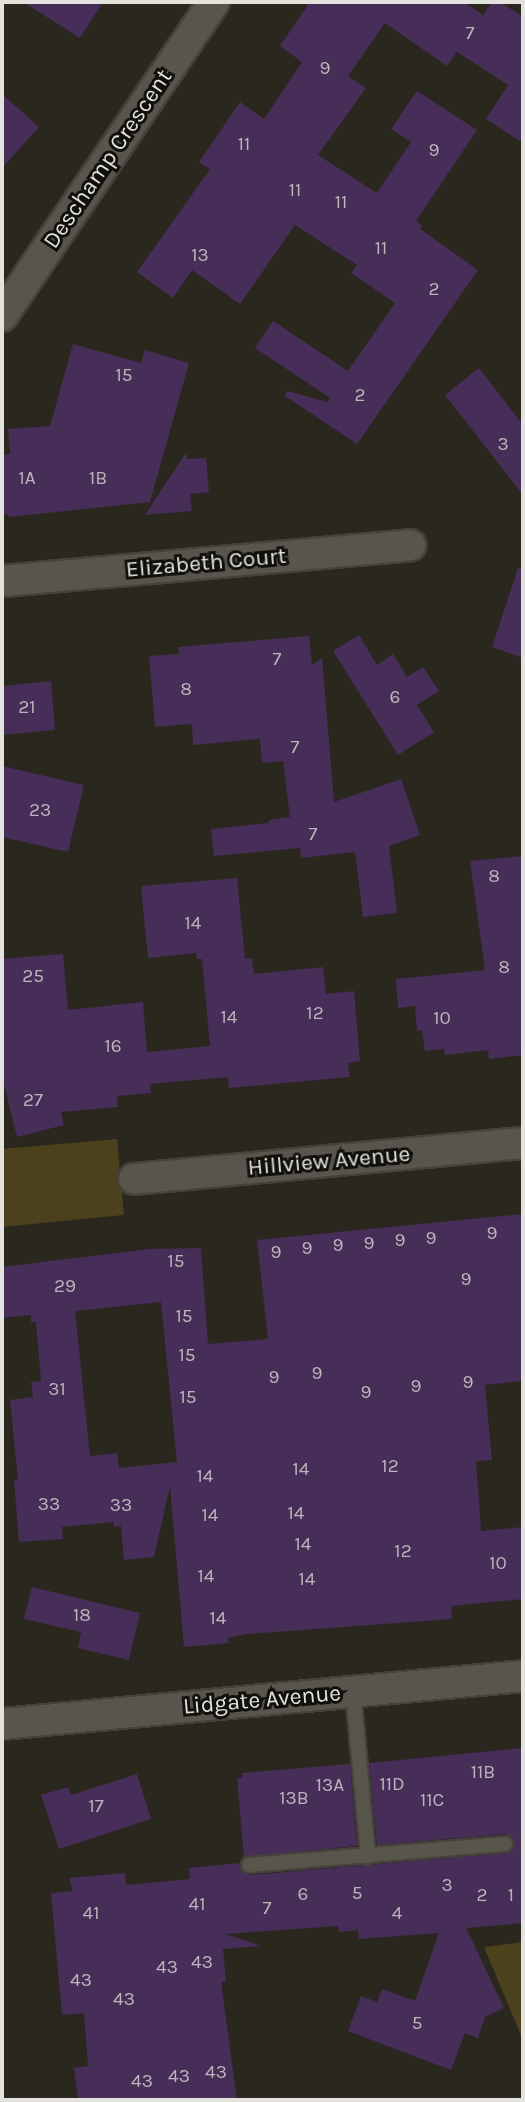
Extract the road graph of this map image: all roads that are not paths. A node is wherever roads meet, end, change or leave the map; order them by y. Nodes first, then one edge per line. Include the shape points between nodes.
1 (214, 2) edge
2 (2, 316) edge
3 (410, 545) dead end
4 (2, 582) edge
5 (523, 1143) edge
6 (134, 1179) dead end
7 (523, 1676) edge
8 (353, 1691) junction
9 (2, 1724) edge
10 (505, 1844) dead end
11 (368, 1856) junction
12 (249, 1865) dead end

1 - 2 street, Deschamp Crescent
3 - 4 street, Elizabeth Court
5 - 6 street, Hillview Avenue
7 - 8 street, Lidgate Avenue
8 - 9 street, Lidgate Avenue
8 - 11 lane
10 - 11 lane
11 - 12 lane

